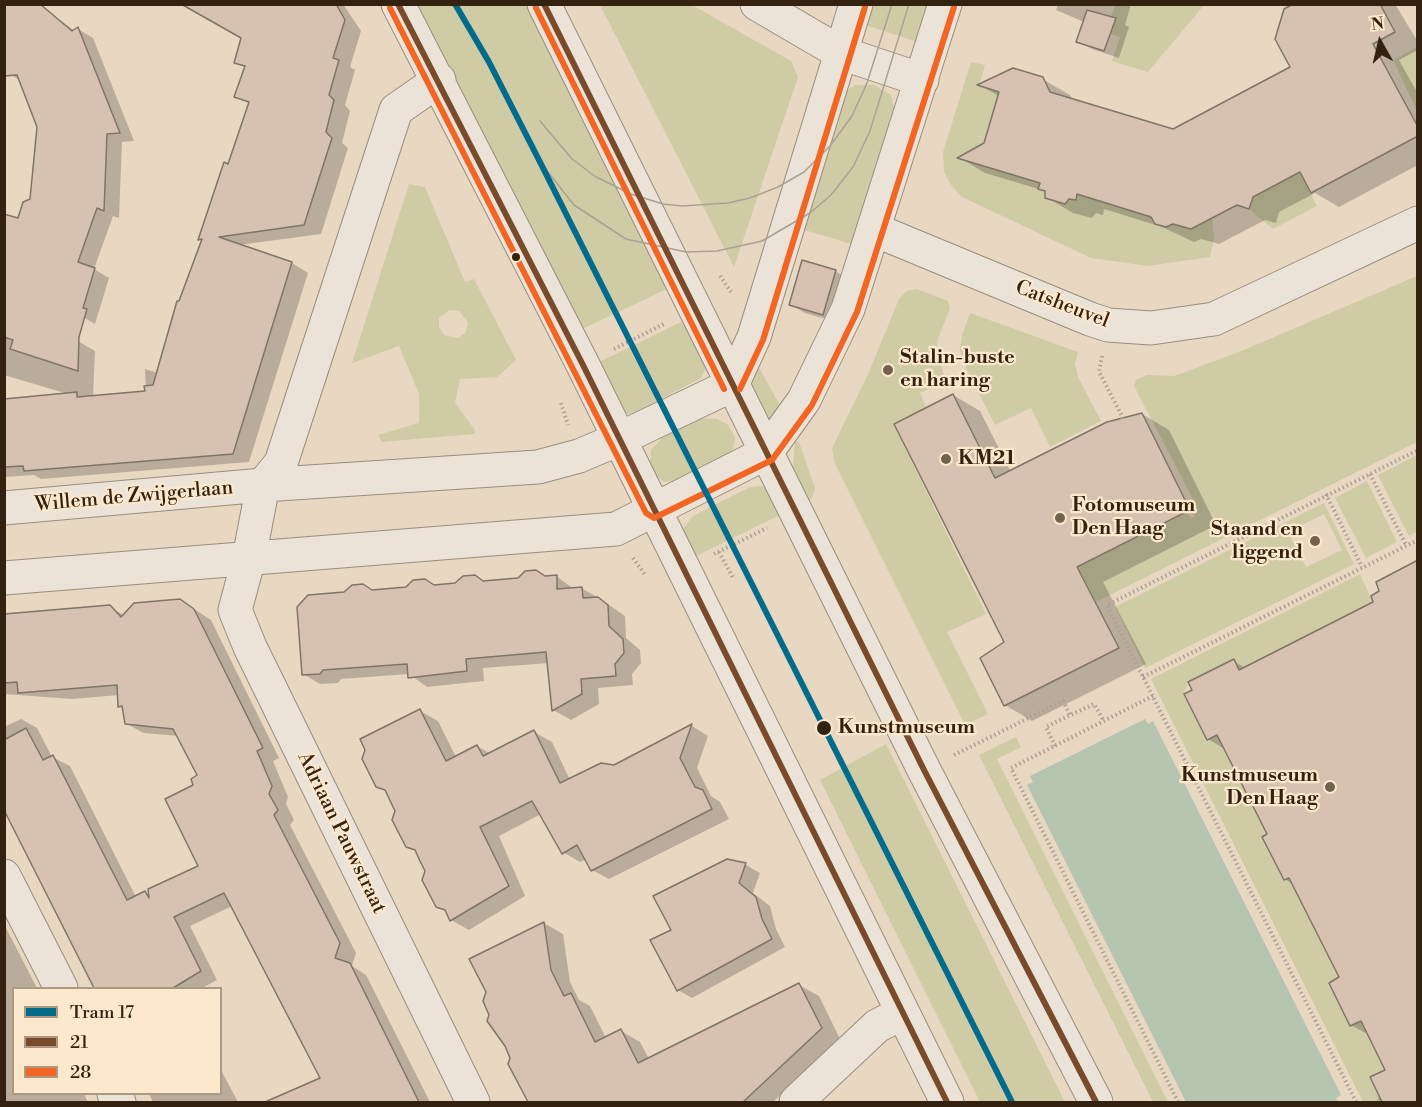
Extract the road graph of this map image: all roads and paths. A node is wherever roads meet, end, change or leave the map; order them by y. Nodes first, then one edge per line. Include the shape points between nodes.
1 (398, 4) edge
2 (543, 4) edge
3 (757, 4) edge
4 (856, 4) edge
5 (945, 4) edge
6 (841, 53) junction
7 (439, 80) junction
8 (922, 80) junction
9 (1418, 223) edge
10 (875, 230) junction
11 (730, 290) dead end
12 (694, 308) junction
13 (1107, 325) junction
14 (583, 365) junction
15 (732, 385) junction
16 (1123, 418) dead end
17 (620, 439) junction
18 (1418, 450) edge
19 (766, 453) junction
20 (1370, 474) junction
21 (263, 485) junction
22 (1326, 494) junction
23 (4, 508) edge
24 (654, 509) junction
25 (1418, 540) edge
26 (1406, 545) junction
27 (719, 552) dead end
28 (249, 558) junction
29 (1362, 567) junction
30 (4, 578) edge
31 (733, 578) dead end
32 (1143, 677) junction
33 (1153, 696) junction
34 (1070, 715) junction
35 (1104, 721) junction
36 (1055, 746) junction
37 (924, 770) junction
38 (4, 876) edge
39 (60, 987) edge
40 (902, 1013) junction
41 (473, 1102) edge
42 (796, 1102) edge
43 (947, 1102) edge
44 (1096, 1102) edge
45 (1178, 1102) edge
46 (1356, 1102) edge

1 - 7 street
2 - 12 street
3 - 6 street
4 - 6 street
5 - 8 street
6 - 8 street
6 - 15 street via 754,337
7 - 14 street
7 - 21 street via 396,110 281,463
8 - 10 street
9 - 13 street, Catsheuvel via 1215,319 1151,328
10 - 13 street, Catsheuvel
10 - 19 street via 848,309 804,400
11 - 12 path
12 - 14 path
12 - 15 street
13 - 16 path via 1099,372
14 - 17 street
15 - 17 street, Willem de Zwijgerlaan
15 - 19 street
17 - 21 street, Willem de Zwijgerlaan via 538,467
17 - 24 street
18 - 20 path
19 - 24 street
19 - 37 street
20 - 22 path
20 - 26 path
21 - 23 street, Willem de Zwijgerlaan
21 - 28 street, Adriaan Pauwstraat
22 - 29 path
22 - 32 path via 1107,605
24 - 28 street via 616,529
24 - 40 street
25 - 26 path
26 - 29 path
27 - 31 path
28 - 30 street
28 - 41 street, Adriaan Pauwstraat via 235,610 250,647
29 - 32 path
32 - 33 path
33 - 35 path
33 - 46 path
34 - 35 path via 1094,704
34 - 36 path via 1046,727
34 - 37 path via 1063,701
35 - 36 path
36 - 45 path via 1011,768
37 - 44 street
38 - 39 street
40 - 42 street via 877,1026
40 - 43 street

